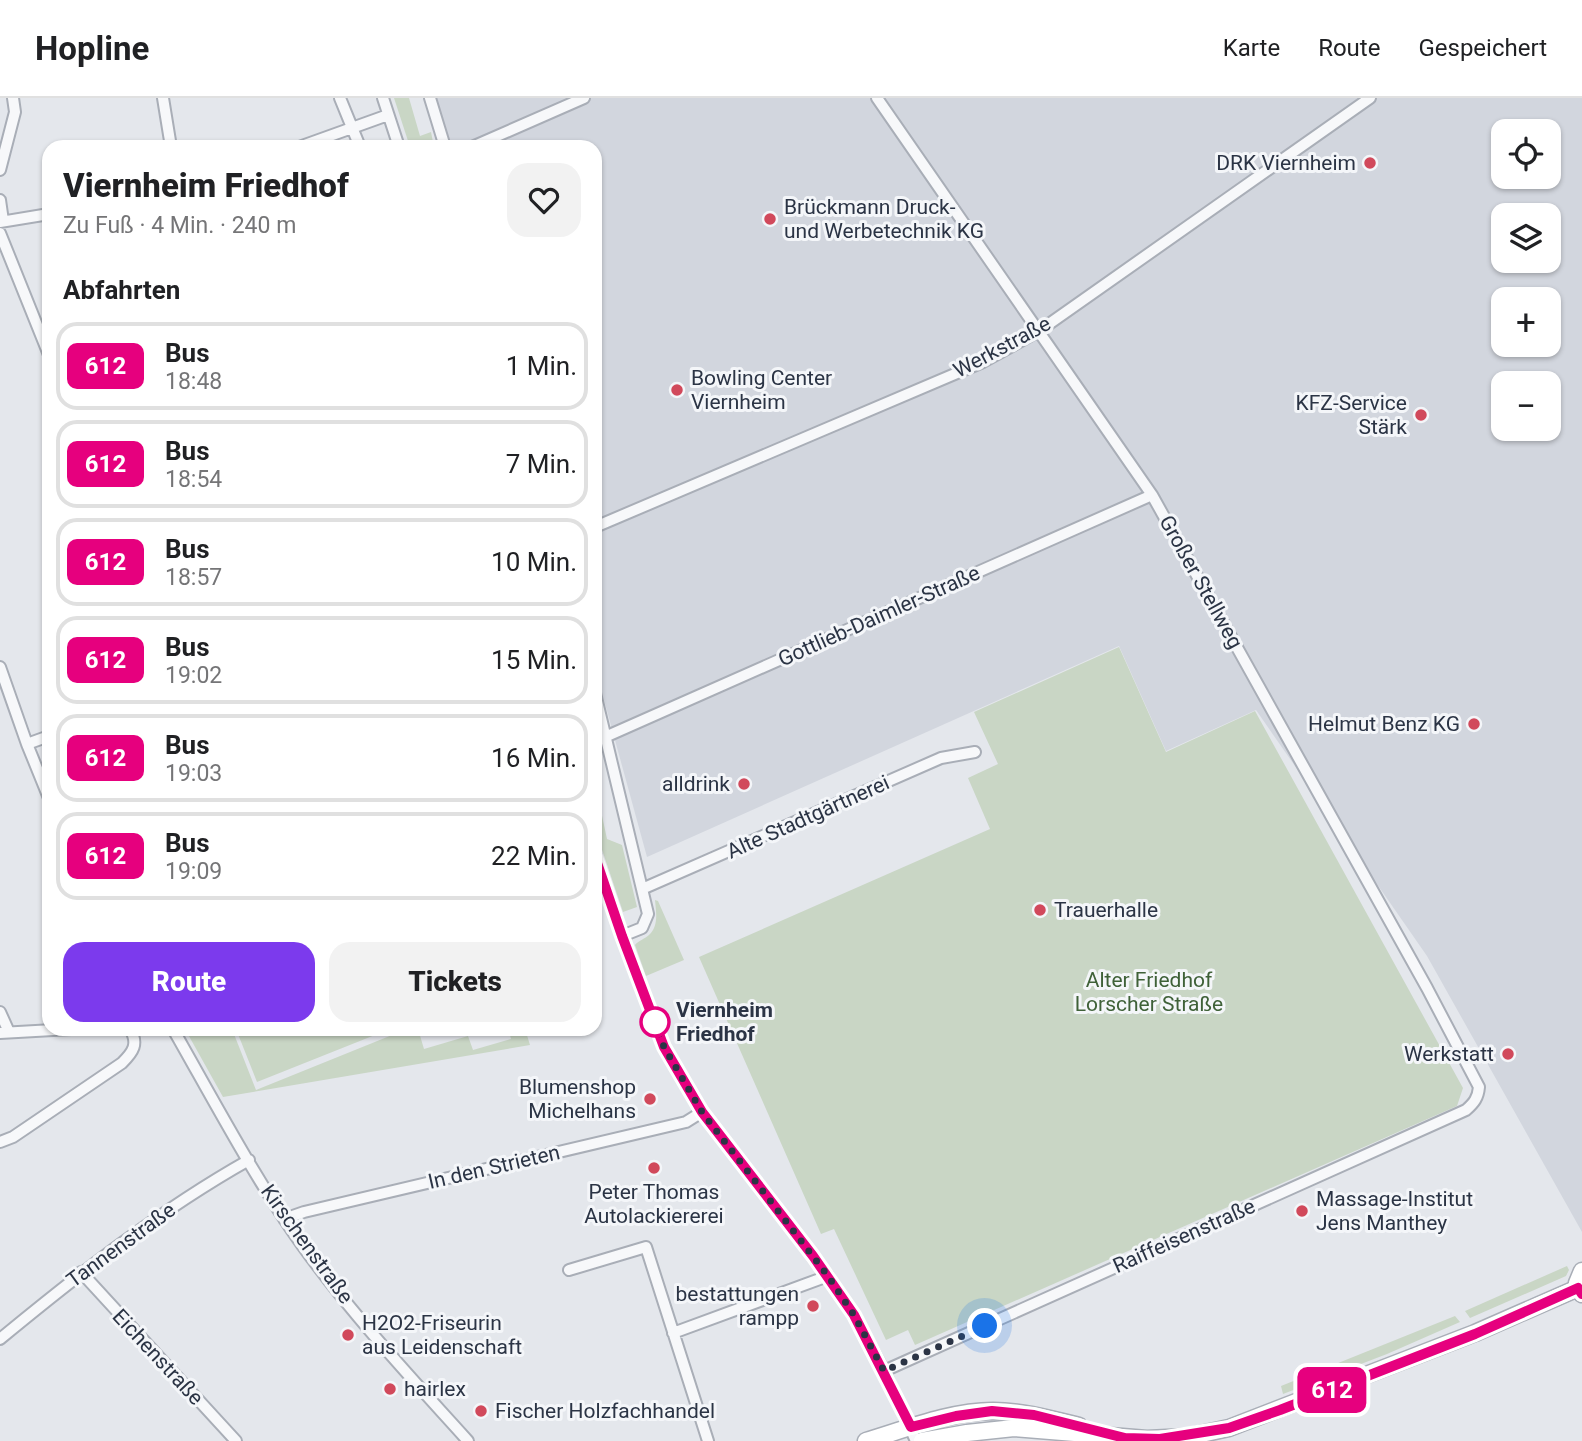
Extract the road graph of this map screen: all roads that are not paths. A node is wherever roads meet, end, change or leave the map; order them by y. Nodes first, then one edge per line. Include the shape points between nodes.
1 (12, 98) edge
2 (163, 98) edge
3 (340, 98) edge
4 (383, 98) edge
5 (430, 98) edge
6 (584, 98) edge
7 (877, 98) edge
8 (1370, 98) edge
9 (388, 115) junction
10 (353, 127) junction
11 (170, 140) edge
12 (318, 140) edge
13 (358, 140) edge
14 (397, 140) edge
15 (443, 140) edge
16 (488, 140) edge
17 (0, 170) edge
18 (0, 200) edge
19 (42, 216) edge
20 (1, 225) edge
21 (1039, 331) junction
22 (42, 336) edge
23 (1152, 495) junction
24 (602, 524) edge
25 (0, 667) edge
26 (602, 724) edge
27 (605, 737) junction
28 (42, 739) edge
29 (27, 744) junction
30 (975, 752) dead end
31 (42, 781) edge
32 (602, 877) edge
33 (642, 889) junction
34 (622, 936) junction
35 (0, 1012) edge
36 (42, 1030) edge
37 (4, 1032) edge
38 (132, 1036) edge
39 (177, 1036) edge
40 (1479, 1095) joint
41 (702, 1112) junction
42 (0, 1142) edge
43 (249, 1160) junction
44 (285, 1219) junction
45 (569, 1270) dead end
46 (1582, 1271) edge
47 (81, 1272) junction
48 (828, 1276) junction
49 (1580, 1291) edge
50 (673, 1333) junction
51 (0, 1339) edge
52 (884, 1371) junction
53 (913, 1434) edge
54 (1125, 1438) junction
55 (236, 1441) edge
56 (468, 1441) edge
57 (708, 1441) edge
58 (866, 1441) edge
59 (922, 1441) edge

1 - 17 street via 15,112
2 - 11 street
3 - 10 street
4 - 9 street
5 - 15 street
6 - 16 street
7 - 21 street, Großer Stellweg
8 - 21 street, Werkstraße
9 - 10 street
9 - 14 street
10 - 12 street
10 - 13 street
18 - 20 street
19 - 20 street
20 - 22 street
21 - 23 street, Großer Stellweg
21 - 24 street, Werkstraße via 983,362
23 - 27 street, Gottlieb-Daimler-Straße
23 - 40 street, Großer Stellweg via 1476,1078
25 - 29 street
26 - 27 street
27 - 33 street
28 - 29 street
29 - 31 street
30 - 33 street, Alte Stadtgärtnerei via 941,758
32 - 34 street
33 - 34 street via 648,914 642,928
34 - 41 street via 664,1047
35 - 37 street
36 - 37 street
38 - 42 street via 133,1051 122,1063
39 - 43 street, Kirschenstraße
40 - 52 street, Raiffeisenstraße via 1466,1110
41 - 44 street, In den Strieten via 685,1122
41 - 48 street
43 - 44 street, Kirschenstraße
43 - 47 street, Tannenstraße
44 - 56 street, Kirschenstraße via 367,1325
45 - 50 street via 646,1247
46 - 49 street
47 - 51 street, Tannenstraße
47 - 55 street, Eichenstraße
48 - 50 street
48 - 52 street
49 - 54 street via 1242,1424 1187,1437
50 - 57 street
52 - 53 street
53 - 54 street via 956,1416 992,1411 1034,1415
53 - 58 street
54 - 59 street via 1014,1428

